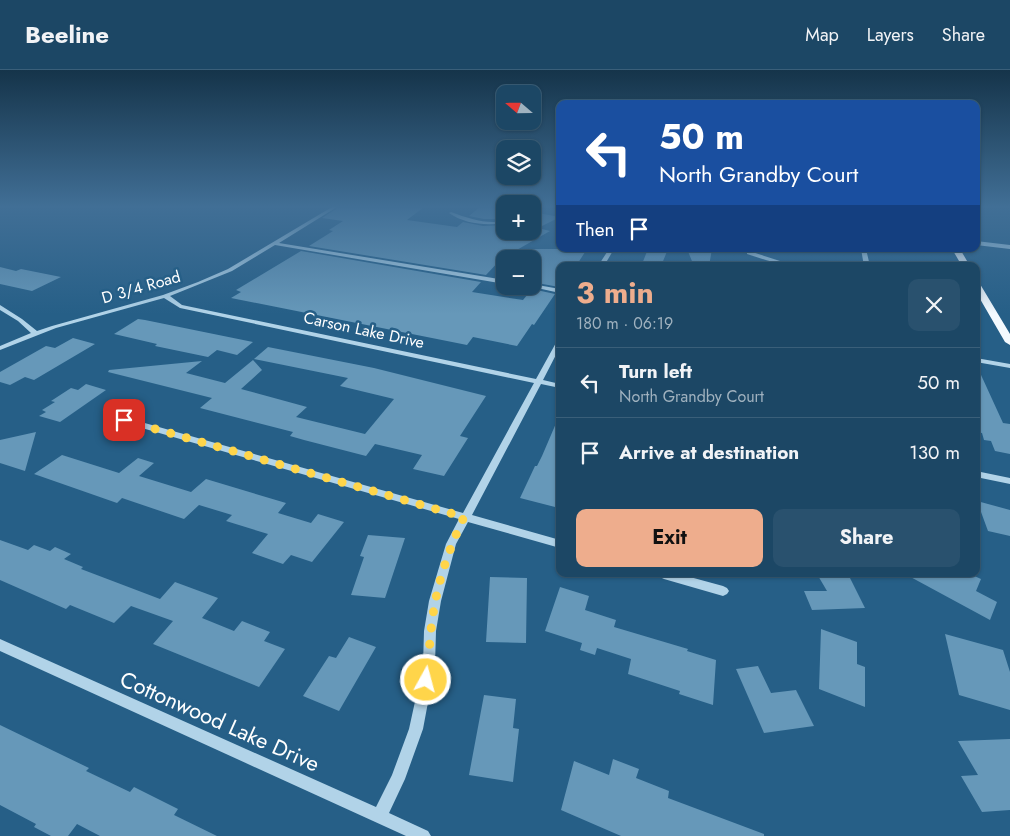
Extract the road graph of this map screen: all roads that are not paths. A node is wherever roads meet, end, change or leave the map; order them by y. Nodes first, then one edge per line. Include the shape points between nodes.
1 (981, 243) edge
2 (275, 244) joint
3 (1010, 247) edge
4 (750, 253) dead end
5 (776, 262) edge
6 (496, 281) edge
7 (541, 288) edge
8 (556, 290) edge
9 (980, 291) edge
10 (165, 296) junction
11 (0, 307) edge
12 (36, 334) junction
13 (1010, 342) edge
14 (0, 348) edge
15 (556, 349) edge
16 (980, 361) edge
17 (1010, 366) edge
18 (538, 382) junction
19 (556, 385) edge
20 (124, 420) dead end
21 (980, 475) edge
22 (1010, 481) edge
23 (464, 517) junction
24 (556, 543) edge
25 (674, 577) edge
26 (723, 591) dead end
27 (0, 645) edge
28 (379, 816) junction
29 (423, 836) edge

1 - 3 street
2 - 6 street
2 - 10 street, D 3/4 Road via 223,273
4 - 5 street
7 - 8 street
9 - 13 main road
10 - 12 street, D 3/4 Road
10 - 18 street, Carson Lake Drive via 180,306
11 - 12 street
12 - 14 street, D 3/4 Road
15 - 18 street
16 - 17 street
18 - 19 street, Carson Lake Drive
18 - 23 street
20 - 23 street
21 - 22 street
23 - 24 street
23 - 28 street via 448,553 435,601 429,664 416,729 398,779
25 - 26 street
27 - 28 street, Cottonwood Lake Drive
28 - 29 street, Cottonwood Lake Drive

